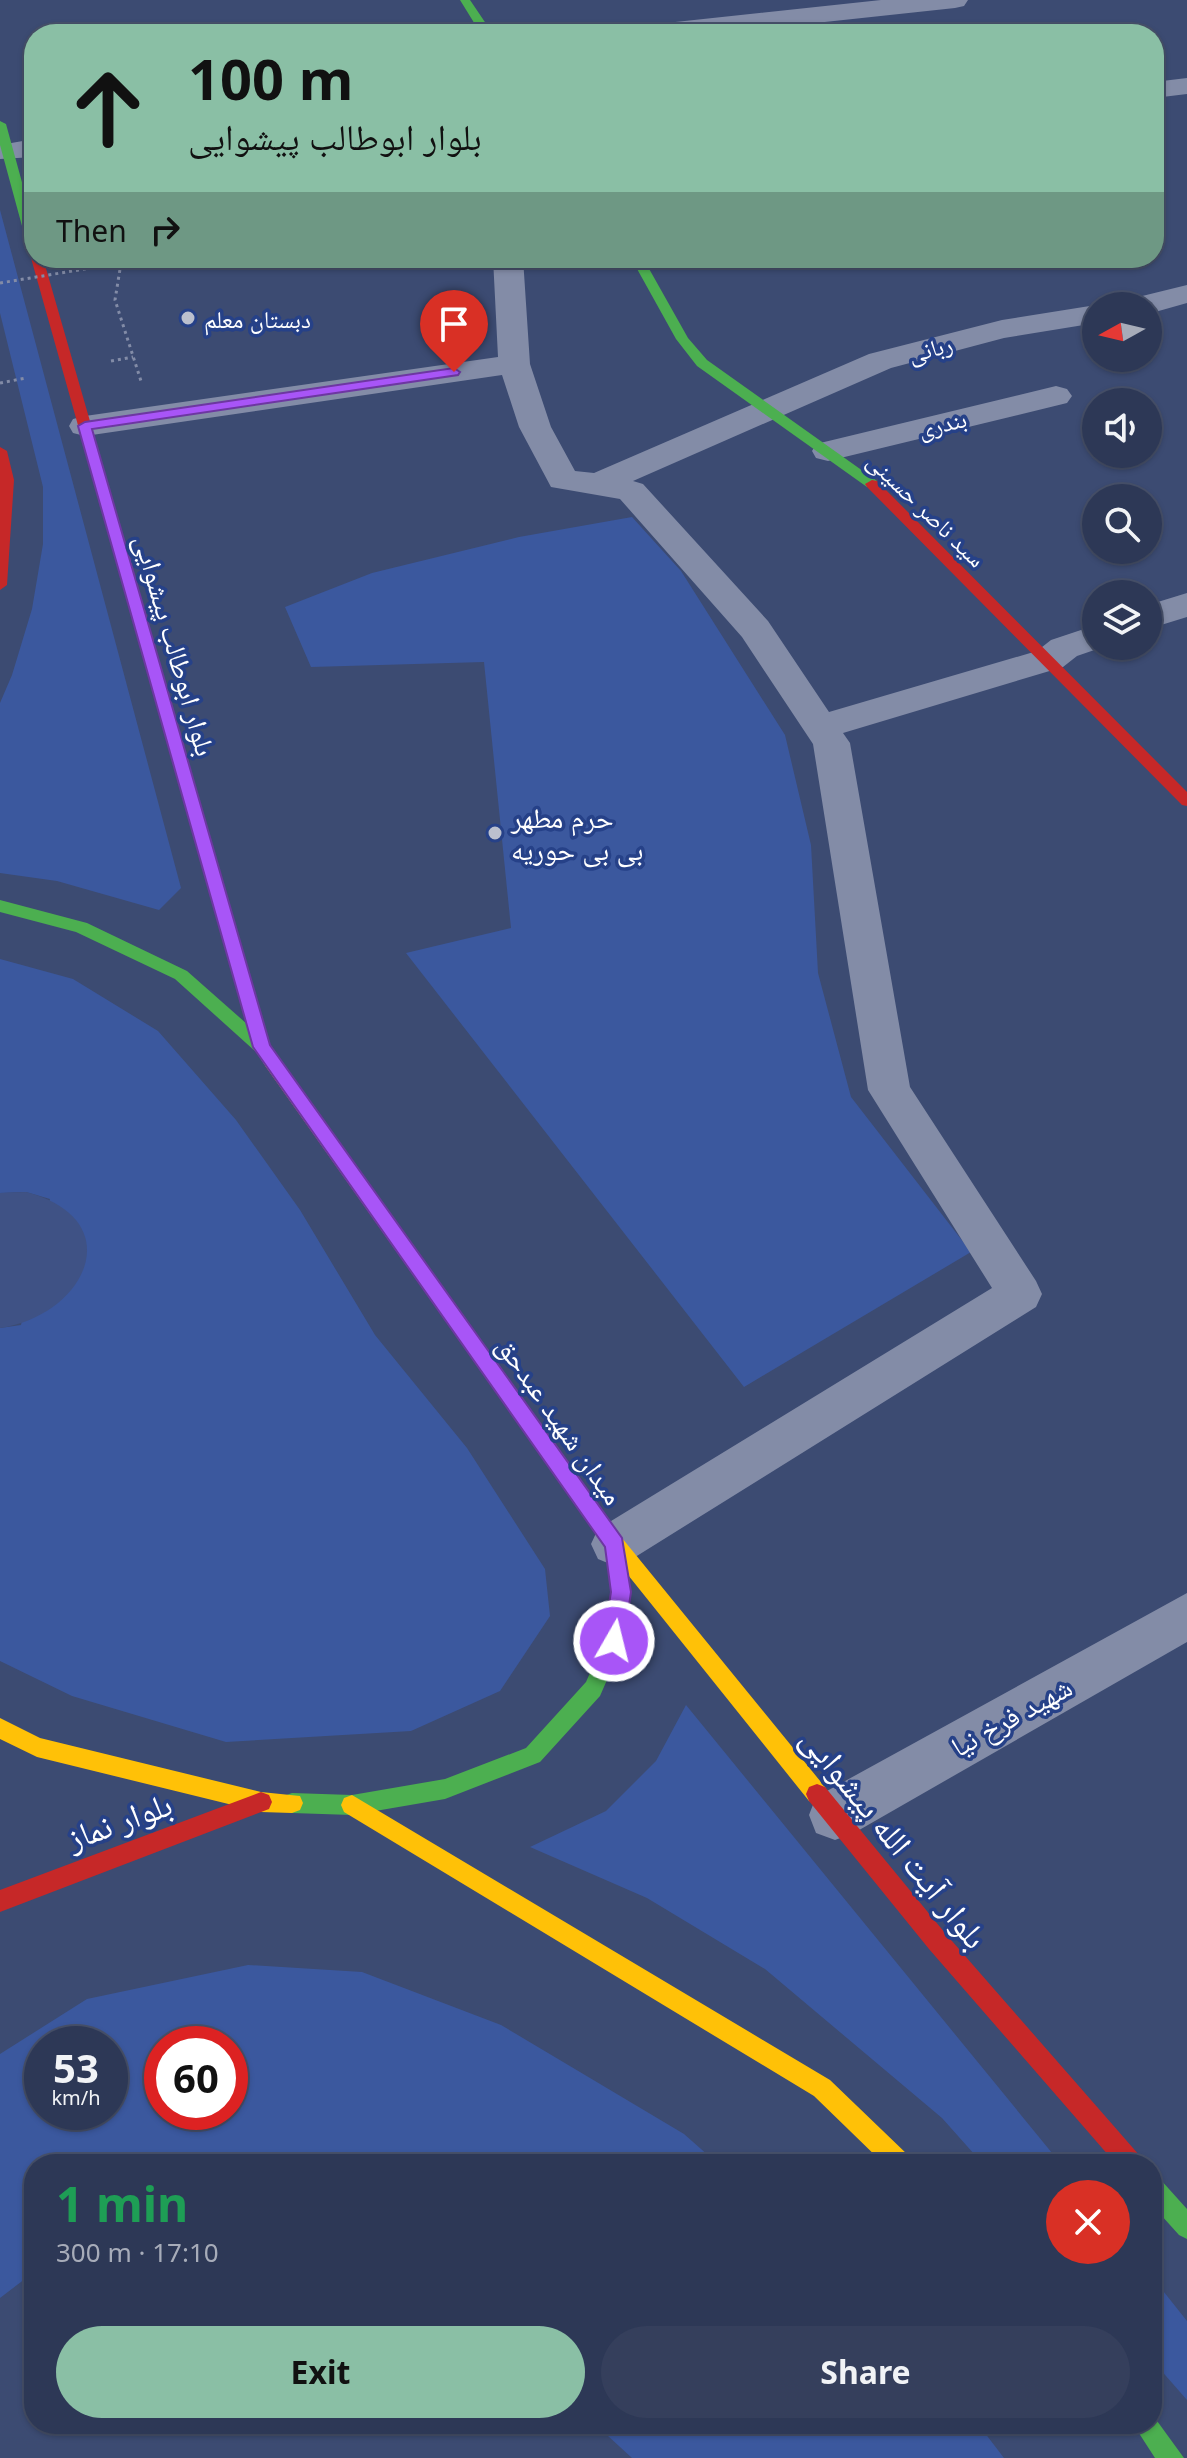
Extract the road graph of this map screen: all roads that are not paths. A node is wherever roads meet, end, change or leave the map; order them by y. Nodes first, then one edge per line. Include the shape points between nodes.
1 (465, 0) edge
2 (955, 0) edge
3 (481, 24) edge
4 (731, 24) edge
5 (1187, 86) edge
6 (1164, 89) edge
7 (0, 124) edge
8 (21, 150) edge
9 (24, 173) edge
10 (40, 268) edge
11 (509, 268) edge
12 (643, 268) edge
13 (1187, 294) edge
14 (1162, 301) edge
15 (1082, 316) edge
16 (514, 364) junction
17 (1056, 396) dead end
18 (773, 410) junction
19 (85, 426) junction
20 (0, 451) edge
21 (828, 451) junction
22 (598, 484) junction
23 (0, 585) edge
24 (1187, 604) edge
25 (1162, 613) edge
26 (1082, 642) edge
27 (1050, 659) junction
28 (821, 727) junction
29 (1187, 801) edge
30 (0, 906) edge
31 (262, 1047) junction
32 (615, 1544) junction
33 (1187, 1616) edge
34 (0, 1728) edge
35 (261, 1802) junction
36 (352, 1805) junction
37 (835, 1815) junction
38 (0, 1901) edge
39 (891, 2154) edge
40 (1123, 2154) edge
41 (1162, 2198) edge
42 (1187, 2227) edge
43 (1153, 2434) edge
44 (1171, 2458) edge

1 - 3 main road
2 - 4 street
5 - 6 street
7 - 8 main road
8 - 9 main road
10 - 19 main road, بلوار ابوطالب پیشوایی
11 - 16 street
12 - 18 main road, سید ناصر حسینی via 682,339 702,363
13 - 14 street
15 - 18 street, ربانی via 1002,329 880,361
16 - 19 street
16 - 22 street via 535,427 563,480
17 - 21 street, بندری
18 - 21 main road, سید ناصر حسینی
18 - 22 street, ربانی
19 - 31 main road, بلوار ابوطالب پیشوایی
20 - 23 main road via 7,480
21 - 27 main road, سید ناصر حسینی via 867,479
22 - 28 street via 631,491 755,629
24 - 25 street
26 - 27 street
27 - 28 street
27 - 29 main road, سید ناصر حسینی
28 - 32 street via 831,743 889,1090 1020,1294
30 - 31 main road, میدان شهید عبدحق via 81,927 181,975
31 - 32 main road, میدان شهید عبدحق
32 - 36 main road, میدان شهید عبدحق via 621,1592 614,1641 593,1689 533,1755 445,1789
32 - 37 main road, بلوار آیت الله پیشوایی
33 - 37 street, شهید فرخ نیا
34 - 35 main road, میدان شهید عبدحق via 37,1747
35 - 36 main road, میدان شهید عبدحق
35 - 38 main road, بلوار نماز
36 - 39 main road via 822,2088
37 - 40 main road, بلوار آیت الله پیشوایی
41 - 42 main road
43 - 44 main road

